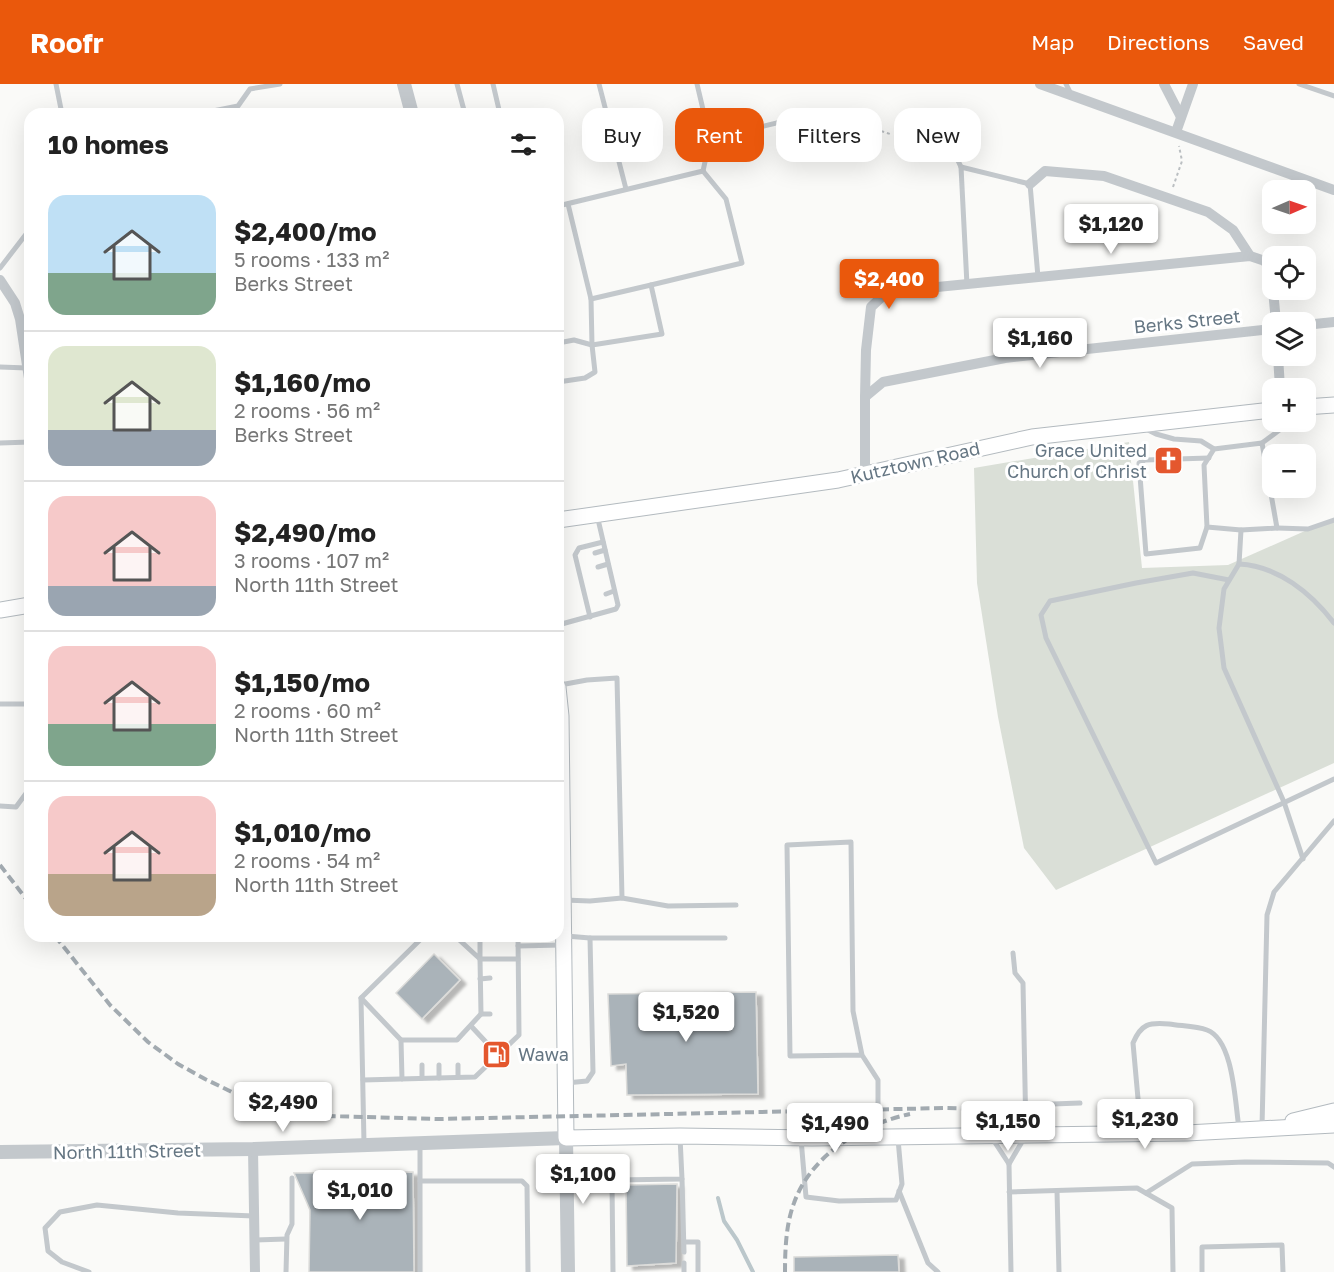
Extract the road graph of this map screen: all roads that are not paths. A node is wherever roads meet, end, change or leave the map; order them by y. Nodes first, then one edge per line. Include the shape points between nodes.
1 (56, 84) edge
2 (280, 84) edge
3 (404, 84) edge
4 (457, 84) edge
5 (493, 84) edge
6 (599, 84) edge
7 (697, 84) edge
8 (1040, 84) edge
9 (1065, 84) edge
10 (1164, 84) edge
11 (1193, 84) edge
12 (1299, 84) edge
13 (1071, 95) junction
14 (1334, 96) edge
15 (238, 106) joint
16 (61, 108) edge
17 (228, 108) edge
18 (410, 108) edge
19 (463, 108) edge
20 (499, 108) edge
21 (703, 108) edge
22 (1181, 117) junction
23 (1176, 132) junction
24 (705, 162) edge
25 (959, 162) edge
26 (961, 166) junction
27 (703, 171) junction
28 (1030, 184) junction
29 (626, 189) junction
30 (1334, 190) edge
31 (568, 204) junction
32 (564, 205) edge
33 (24, 237) edge
34 (1250, 256) junction
35 (1262, 260) edge
36 (0, 268) edge
37 (1038, 277) junction
38 (0, 280) edge
39 (971, 284) junction
40 (651, 285) junction
41 (591, 299) junction
42 (1334, 322) edge
43 (1316, 324) edge
44 (1262, 329) edge
45 (564, 342) edge
46 (592, 345) junction
47 (24, 347) edge
48 (0, 367) edge
49 (24, 368) edge
50 (564, 381) edge
51 (865, 397) junction
52 (1334, 405) edge
53 (1316, 407) edge
54 (1262, 411) edge
55 (1139, 425) junction
56 (1277, 432) edge
57 (24, 442) edge
58 (0, 443) edge
59 (1262, 443) junction
60 (1214, 449) junction
61 (1209, 458) junction
62 (865, 473) junction
63 (597, 514) junction
64 (564, 519) edge
65 (1334, 520) edge
66 (1207, 527) junction
67 (1277, 528) junction
68 (1241, 530) junction
69 (603, 542) junction
70 (605, 550) junction
71 (595, 553) dead end
72 (608, 564) junction
73 (1239, 564) junction
74 (598, 567) dead end
75 (586, 570) dead end
76 (579, 572) junction
77 (611, 578) junction
78 (603, 580) dead end
79 (1229, 580) junction
80 (589, 584) dead end
81 (582, 585) junction
82 (614, 591) junction
83 (606, 594) dead end
84 (592, 597) dead end
85 (585, 599) junction
86 (24, 606) edge
87 (0, 610) edge
88 (590, 617) junction
89 (1334, 623) edge
90 (564, 624) edge
91 (564, 685) edge
92 (0, 704) edge
93 (24, 704) edge
94 (1334, 779) edge
95 (24, 796) edge
96 (1284, 802) junction
97 (0, 806) edge
98 (1334, 821) edge
99 (1303, 859) junction
100 (622, 898) junction
101 (564, 900) joint
102 (736, 905) dead end
103 (590, 938) junction
104 (724, 938) dead end
105 (564, 940) junction
106 (418, 942) edge
107 (462, 942) edge
108 (480, 942) edge
109 (518, 942) edge
110 (549, 942) edge
111 (518, 946) junction
112 (1013, 952) dead end
113 (480, 959) junction
114 (518, 959) junction
115 (490, 978) dead end
116 (509, 978) dead end
117 (518, 978) junction
118 (480, 979) junction
119 (490, 996) dead end
120 (509, 996) dead end
121 (519, 996) junction
122 (481, 997) junction
123 (361, 998) junction
124 (481, 1014) junction
125 (490, 1014) dead end
126 (510, 1014) dead end
127 (519, 1014) junction
128 (471, 1026) junction
129 (401, 1040) junction
130 (421, 1040) junction
131 (438, 1040) junction
132 (457, 1040) junction
133 (421, 1047) dead end
134 (457, 1047) dead end
135 (438, 1048) dead end
136 (498, 1055) junction
137 (862, 1055) junction
138 (422, 1065) dead end
139 (438, 1065) dead end
140 (458, 1065) dead end
141 (458, 1077) junction
142 (402, 1078) junction
143 (422, 1078) junction
144 (439, 1078) junction
145 (363, 1080) junction
146 (566, 1083) junction
147 (1080, 1103) dead end
148 (1025, 1105) junction
149 (1334, 1111) edge
150 (1334, 1125) edge
151 (1262, 1128) junction
152 (1239, 1130) junction
153 (1141, 1134) junction
154 (991, 1135) junction
155 (1026, 1135) junction
156 (680, 1136) junction
157 (801, 1137) junction
158 (878, 1137) junction
159 (898, 1137) junction
160 (566, 1138) junction
161 (420, 1144) junction
162 (364, 1145) junction
163 (253, 1149) junction
164 (0, 1152) edge
165 (1009, 1164) junction
166 (1334, 1167) edge
167 (292, 1178) dead end
168 (682, 1179) junction
169 (420, 1181) junction
170 (899, 1190) junction
171 (1057, 1191) junction
172 (1009, 1192) junction
173 (1146, 1193) junction
174 (254, 1216) junction
175 (286, 1239) junction
176 (254, 1240) junction
177 (684, 1242) junction
178 (684, 1252) dead end
179 (684, 1263) dead end
180 (89, 1272) edge
181 (255, 1272) edge
182 (286, 1272) edge
183 (420, 1272) edge
184 (528, 1272) edge
185 (568, 1272) edge
186 (613, 1272) edge
187 (684, 1272) edge
188 (698, 1272) edge
189 (938, 1272) edge
190 (1011, 1272) edge
191 (1059, 1272) edge
192 (1173, 1272) edge
193 (1202, 1272) edge
194 (1283, 1272) edge

1 - 16 lane
2 - 15 lane via 250,89
3 - 18 street
4 - 19 lane
5 - 20 lane
6 - 29 lane
7 - 21 lane
8 - 13 street
9 - 13 lane
10 - 22 street
11 - 22 street
12 - 14 lane
13 - 23 street
15 - 17 lane
22 - 23 street
23 - 30 street
24 - 27 lane
25 - 26 lane
26 - 28 lane
26 - 39 lane
27 - 29 lane
27 - 40 lane via 726,199 742,263
28 - 34 street via 1045,171 1104,176 1208,212 1233,230
28 - 37 lane
29 - 31 lane
31 - 32 lane
31 - 41 lane
33 - 36 lane
34 - 35 street
34 - 37 street
37 - 39 street
38 - 47 street via 15,303
39 - 51 street via 887,292 871,307
40 - 41 lane
40 - 46 lane via 662,333
41 - 46 lane
42 - 43 street
44 - 51 street, Berks Street via 1005,358 883,382
45 - 46 lane
46 - 50 lane via 596,372
48 - 49 lane
51 - 62 street
52 - 53 main road
54 - 55 main road, Kutztown Road
55 - 60 lane via 1174,439 1201,441
55 - 62 main road, Kutztown Road via 1032,436
56 - 59 lane
57 - 58 lane
59 - 60 lane
59 - 67 lane
60 - 61 lane
61 - 66 lane via 1204,465
61 - 66 lane via 1139,463 1146,554 1200,548
62 - 63 main road, Kutztown Road
63 - 64 main road, Kutztown Road
63 - 69 lane
65 - 67 lane via 1308,529
66 - 68 lane
67 - 68 lane
68 - 73 lane
69 - 70 lane
69 - 76 lane via 576,551
70 - 71 lane
70 - 72 lane
72 - 74 lane
72 - 77 lane
73 - 79 lane
73 - 89 lane via 1255,564 1292,582 1318,602
75 - 76 lane
76 - 81 lane
77 - 78 lane
77 - 82 lane
79 - 96 lane via 1224,589 1219,628 1224,668
79 - 96 lane via 1193,573 1050,601 1041,615 1046,638 1156,863
80 - 81 lane
81 - 85 lane
82 - 83 lane
82 - 88 lane via 616,609
84 - 85 lane
85 - 88 lane
86 - 87 main road
88 - 90 lane
91 - 100 lane via 617,678
92 - 93 lane
94 - 96 lane
95 - 97 lane via 16,807
96 - 99 lane
98 - 99 lane
99 - 151 lane via 1274,892 1267,915
100 - 101 lane
100 - 102 lane via 668,906
101 - 105 main road
103 - 104 lane
103 - 105 lane
103 - 146 lane via 594,1072 587,1081
105 - 146 main road
106 - 123 lane
107 - 113 lane
108 - 113 lane
109 - 111 lane
110 - 111 lane
111 - 114 lane
112 - 148 lane via 1015,973 1023,983
113 - 114 lane
113 - 118 lane
114 - 117 lane
115 - 118 lane
116 - 117 lane
117 - 121 lane
118 - 122 lane
119 - 122 lane
120 - 121 lane
121 - 127 lane
122 - 124 lane
123 - 129 lane
123 - 145 lane
124 - 125 lane
124 - 128 lane
126 - 127 lane
127 - 136 lane via 519,1035
128 - 132 lane
128 - 136 lane
129 - 130 lane
129 - 142 lane
130 - 131 lane
130 - 133 lane
131 - 132 lane
131 - 135 lane
132 - 134 lane
136 - 141 lane via 475,1077
137 - 137 lane via 790,1056 787,845 851,842 853,1011
137 - 158 lane via 878,1080
138 - 143 lane
139 - 144 lane
140 - 141 lane
141 - 144 lane
142 - 143 lane
142 - 145 lane
143 - 144 lane
145 - 162 lane
146 - 160 main road
147 - 148 lane
148 - 155 lane
149 - 151 main road, North 11th Street
150 - 151 main road, North 11th Street
151 - 152 main road, North 11th Street
152 - 153 main road, North 11th Street
152 - 153 lane via 1229,1060 1216,1035 1207,1030 1154,1022 1138,1030 1133,1043
153 - 155 main road, North 11th Street
154 - 155 main road, North 11th Street
154 - 159 main road, North 11th Street
154 - 165 lane
155 - 165 lane
156 - 157 main road, North 11th Street
156 - 160 main road, North 11th Street
156 - 168 lane
157 - 158 main road, North 11th Street
157 - 170 lane via 806,1197 896,1200
158 - 159 main road, North 11th Street
159 - 170 lane via 902,1184
160 - 161 street, North 11th Street
160 - 185 street
161 - 162 street, North 11th Street
161 - 169 lane
162 - 163 street, North 11th Street
163 - 164 street, North 11th Street
163 - 174 street
165 - 172 lane
166 - 173 lane via 1328,1163 1192,1164
167 - 175 lane via 292,1224
168 - 177 lane
168 - 186 lane via 614,1180
169 - 183 lane
169 - 184 lane via 522,1181 527,1186
170 - 189 lane via 928,1263
171 - 172 lane
171 - 173 lane via 1137,1188
171 - 191 lane
172 - 190 lane
173 - 192 lane via 1172,1208
174 - 176 street
174 - 180 lane via 97,1205 60,1212 45,1228 48,1251 62,1262
175 - 176 lane
175 - 182 lane
176 - 181 street
177 - 178 lane
177 - 188 lane via 698,1242
179 - 187 lane
193 - 194 lane via 1202,1247 1282,1245

